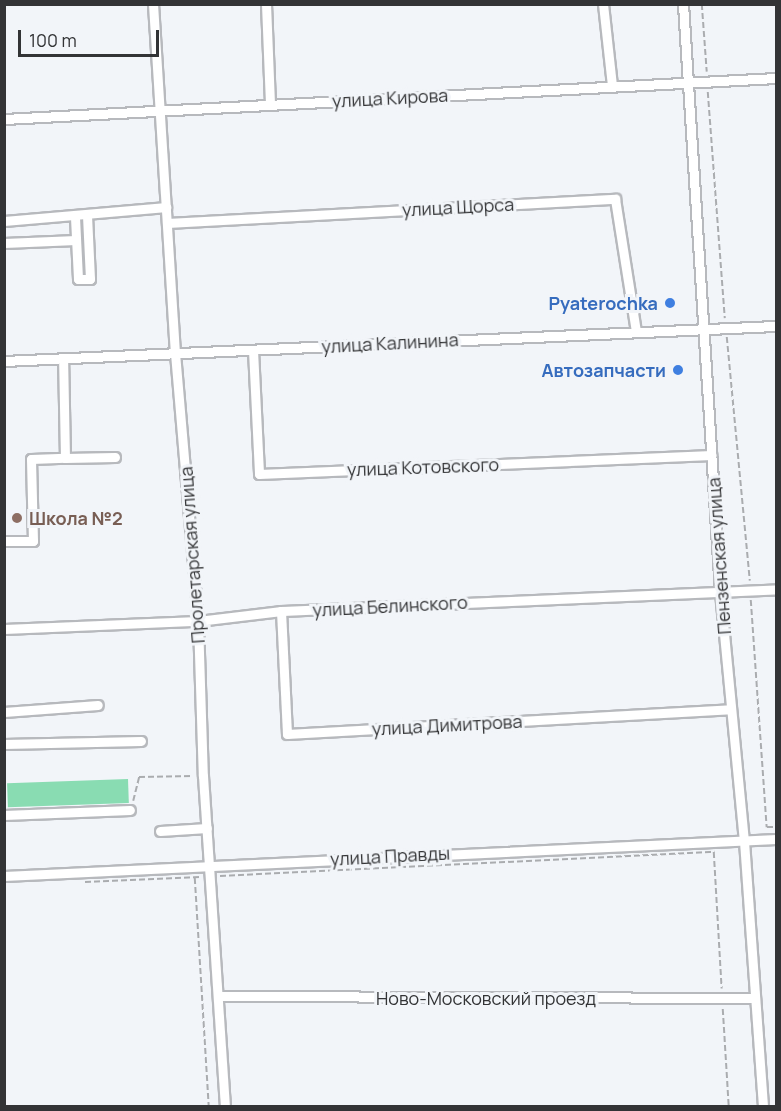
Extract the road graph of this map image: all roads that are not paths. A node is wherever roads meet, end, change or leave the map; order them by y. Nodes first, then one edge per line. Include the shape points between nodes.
1 (153, 4) edge
2 (266, 4) edge
3 (603, 4) edge
4 (683, 4) edge
5 (777, 78) edge
6 (688, 82) junction
7 (612, 86) junction
8 (270, 104) junction
9 (160, 110) junction
10 (4, 119) edge
11 (166, 207) junction
12 (87, 216) junction
13 (75, 217) junction
14 (4, 221) edge
15 (167, 222) junction
16 (76, 240) junction
17 (4, 243) edge
18 (777, 326) edge
19 (704, 329) junction
20 (636, 331) junction
21 (253, 350) junction
22 (175, 353) junction
23 (63, 358) junction
24 (4, 361) edge
25 (712, 455) junction
26 (115, 457) dead end
27 (65, 458) junction
28 (4, 541) edge
29 (777, 589) edge
30 (720, 592) junction
31 (281, 611) junction
32 (198, 621) junction
33 (4, 629) edge
34 (98, 705) dead end
35 (730, 708) junction
36 (4, 712) edge
37 (141, 741) dead end
38 (4, 744) edge
39 (130, 810) road end
40 (4, 815) edge
41 (207, 828) junction
42 (160, 831) dead end
43 (777, 839) edge
44 (744, 840) junction
45 (209, 865) junction
46 (4, 876) edge
47 (218, 996) junction
48 (753, 998) junction
49 (225, 1107) edge
50 (763, 1107) edge

1 - 9 street, Пролетарская улица
2 - 8 street
3 - 7 street
4 - 6 street, Пензенская улица
5 - 6 street, улица Кирова
6 - 7 street, улица Кирова
6 - 19 street, Пензенская улица
7 - 8 street, улица Кирова
8 - 9 street, улица Кирова
9 - 10 street, улица Кирова
9 - 11 street, Пролетарская улица
11 - 12 street
11 - 15 street, Пролетарская улица
12 - 13 street
12 - 16 street via 90,279 78,279
13 - 14 street
13 - 16 street
15 - 20 street, улица Щорса via 615,199
15 - 22 street, Пролетарская улица
16 - 17 street
18 - 19 street, улица Калинина
19 - 20 street, улица Калинина
19 - 25 street, Пензенская улица
20 - 21 street, улица Калинина
21 - 22 street, улица Калинина
21 - 25 street, улица Котовского via 259,474
22 - 23 street, улица Калинина
22 - 32 street, Пролетарская улица
23 - 24 street, улица Калинина
23 - 27 street
25 - 30 street, Пензенская улица
26 - 27 street
27 - 28 street via 31,459 33,541
29 - 30 street, улица Белинского
30 - 31 street, улица Белинского
30 - 35 street, Пензенская улица
31 - 32 street, улица Белинского
31 - 35 street, улица Димитрова via 287,734
32 - 33 street, улица Белинского
32 - 41 street, Пролетарская улица
34 - 36 street
35 - 44 street, Пензенская улица
37 - 38 street
39 - 40 street
41 - 42 street
41 - 45 street, Пролетарская улица
43 - 44 street, улица Правды
44 - 45 street, улица Правды
44 - 48 street, Пензенская улица
45 - 46 street, улица Правды
45 - 47 street, Пролетарская улица
47 - 48 street, Ново-Московский проезд
47 - 49 street, Пролетарская улица
48 - 50 street, Пензенская улица

